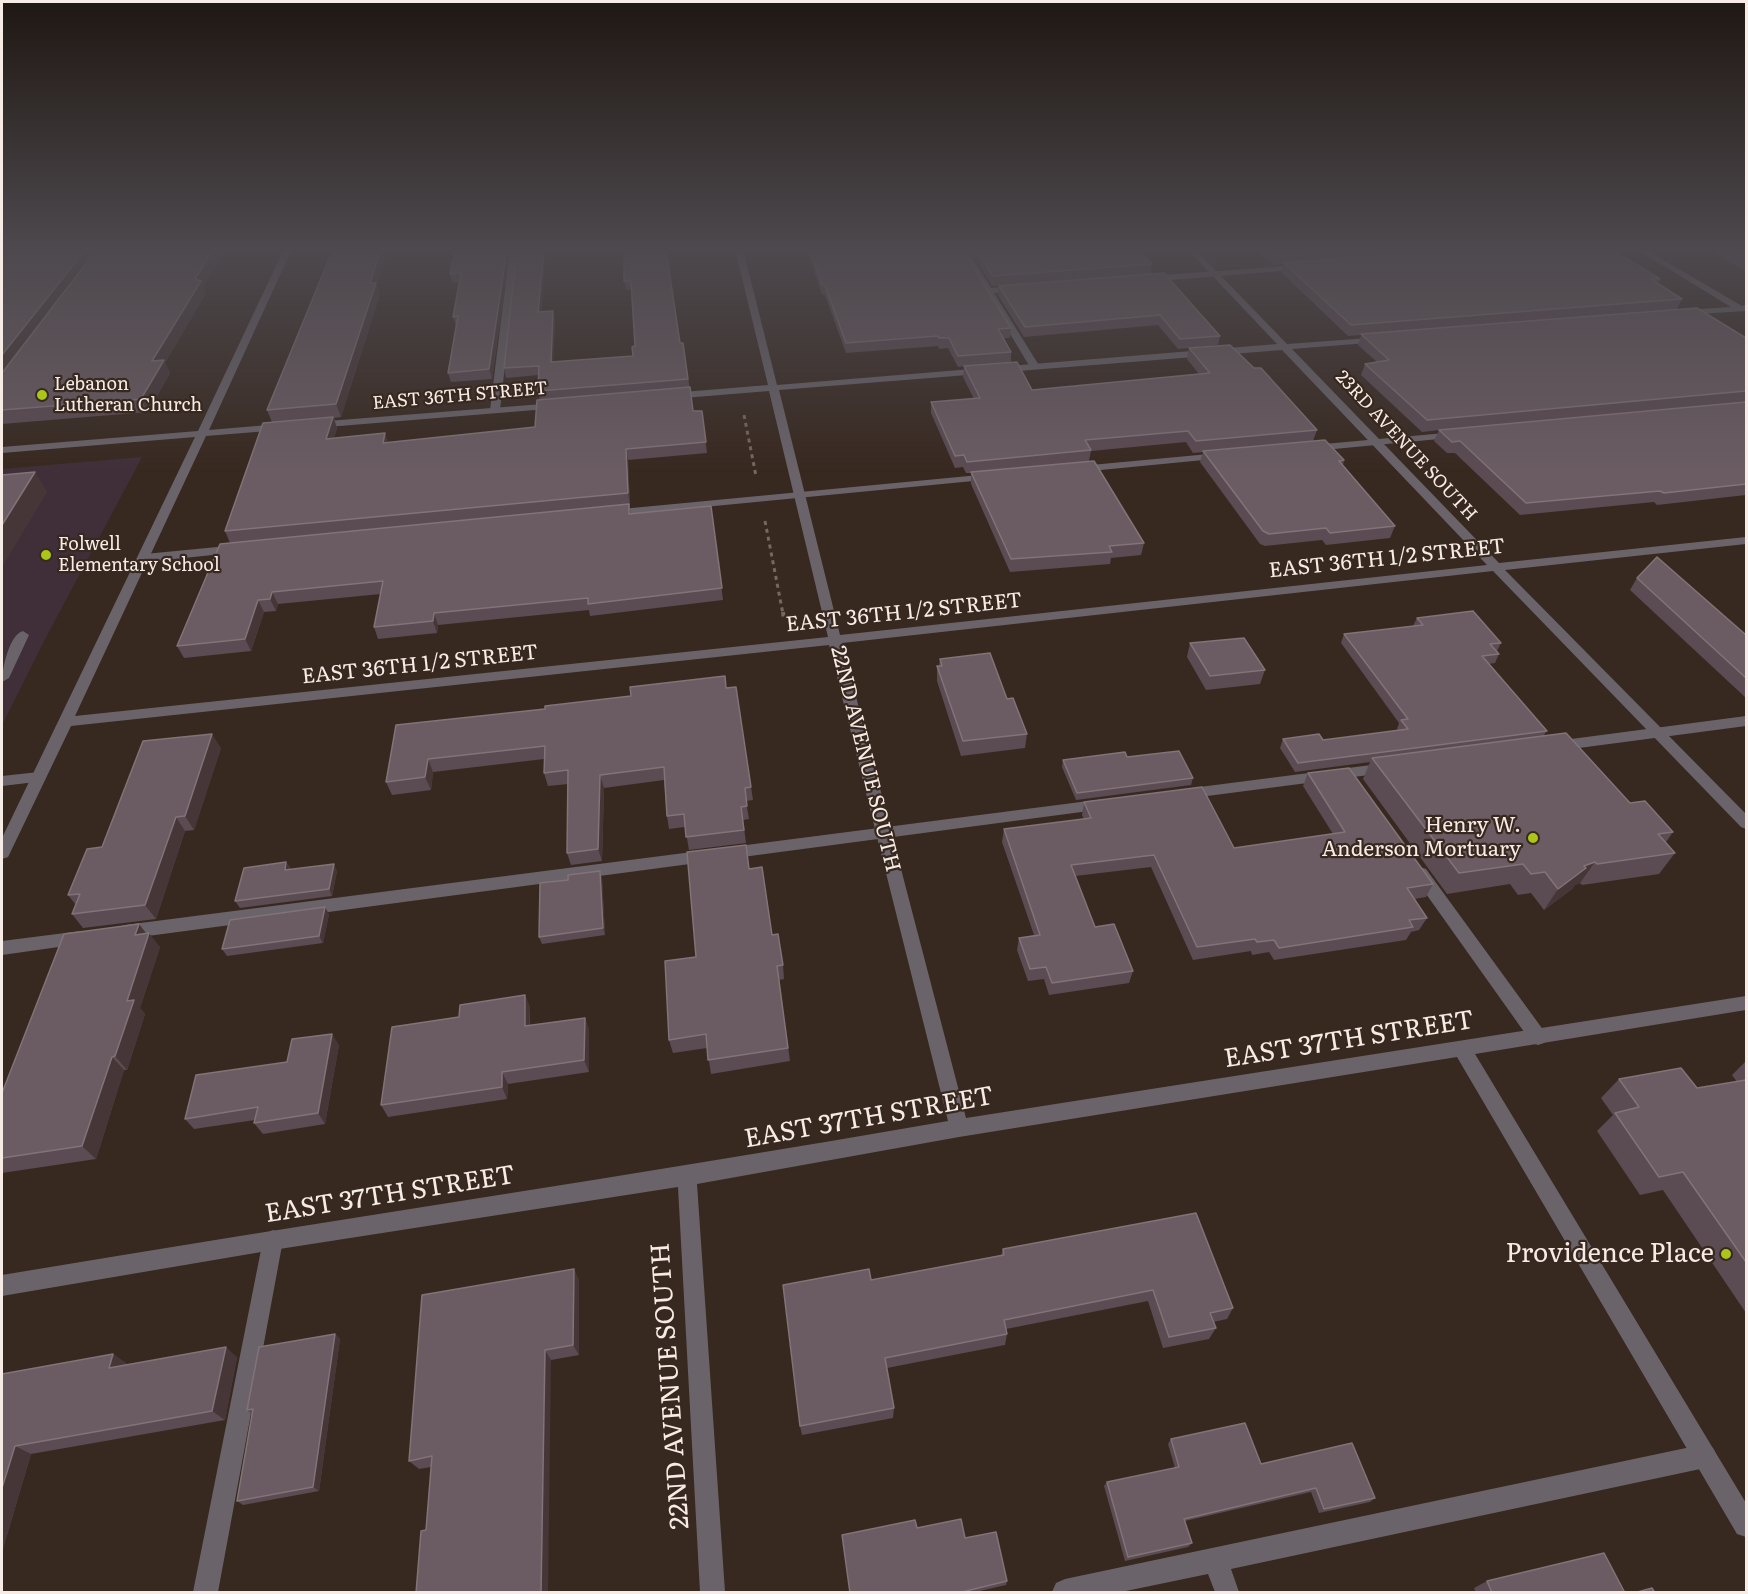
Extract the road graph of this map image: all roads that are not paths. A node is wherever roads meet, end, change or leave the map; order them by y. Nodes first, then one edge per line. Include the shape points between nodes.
1 (253, 323) edge
2 (505, 323) edge
3 (758, 323) edge
4 (1008, 323) edge
5 (1263, 323) edge
6 (1395, 338) edge
7 (1286, 347) junction
8 (1035, 367) junction
9 (774, 388) junction
10 (657, 397) edge
11 (565, 405) edge
12 (495, 410) junction
13 (308, 425) edge
14 (297, 426) edge
15 (201, 434) junction
16 (1468, 434) edge
17 (1378, 442) junction
18 (1303, 449) edge
19 (2, 450) edge
20 (1232, 455) edge
21 (1065, 470) edge
22 (1006, 476) edge
23 (800, 494) junction
24 (593, 514) edge
25 (1746, 540) edge
26 (247, 548) edge
27 (145, 558) junction
28 (1496, 567) junction
29 (23, 636) dead end
30 (835, 640) junction
31 (2, 678) edge
32 (64, 722) junction
33 (1746, 722) edge
34 (1660, 733) junction
35 (1538, 749) edge
36 (1408, 765) edge
37 (1349, 773) junction
38 (39, 777) junction
39 (2, 782) edge
40 (1362, 792) edge
41 (1171, 796) edge
42 (1124, 802) edge
43 (1746, 823) edge
44 (884, 833) junction
45 (2, 853) edge
46 (1409, 857) edge
47 (2, 948) edge
48 (1746, 1003) edge
49 (1538, 1037) junction
50 (1462, 1049) junction
51 (959, 1128) junction
52 (687, 1176) junction
53 (273, 1240) junction
54 (2, 1286) edge
55 (1704, 1456) junction
56 (1746, 1525) edge
57 (1216, 1561) junction
58 (205, 1593) edge
59 (713, 1593) edge
60 (1065, 1593) edge
61 (1227, 1593) edge

1 - 15 street
2 - 12 street
3 - 9 street, 22ND AVENUE SOUTH
4 - 8 street
5 - 7 street, 23RD AVENUE SOUTH
6 - 7 street
7 - 8 street
7 - 17 street, 23RD AVENUE SOUTH
8 - 9 street
9 - 10 street
9 - 23 street, 22ND AVENUE SOUTH
11 - 12 street, EAST 36TH STREET
12 - 13 street, EAST 36TH STREET
14 - 15 street
15 - 19 street
15 - 27 street
16 - 17 street
17 - 18 street
17 - 28 street, 23RD AVENUE SOUTH
20 - 21 street
22 - 23 street
23 - 24 street
23 - 30 street, 22ND AVENUE SOUTH
25 - 28 street, EAST 36TH 1/2 STREET
26 - 27 street
27 - 32 street
28 - 30 street, EAST 36TH 1/2 STREET
28 - 34 street, 23RD AVENUE SOUTH
29 - 31 street
30 - 32 street, EAST 36TH 1/2 STREET
30 - 44 street, 22ND AVENUE SOUTH
32 - 38 street
33 - 34 street
34 - 35 street
34 - 43 street, 23RD AVENUE SOUTH
36 - 37 street
37 - 40 street
37 - 41 street
38 - 39 street
38 - 45 street
42 - 44 street
44 - 47 street
44 - 51 street, 22ND AVENUE SOUTH
46 - 49 street
48 - 49 street, EAST 37TH STREET
49 - 50 street, EAST 37TH STREET
50 - 51 street, EAST 37TH STREET
50 - 55 street
51 - 52 street, EAST 37TH STREET
52 - 53 street, EAST 37TH STREET
52 - 59 street, 22ND AVENUE SOUTH
53 - 54 street, EAST 37TH STREET
53 - 58 street
55 - 56 street
55 - 57 street
57 - 60 street
57 - 61 street

